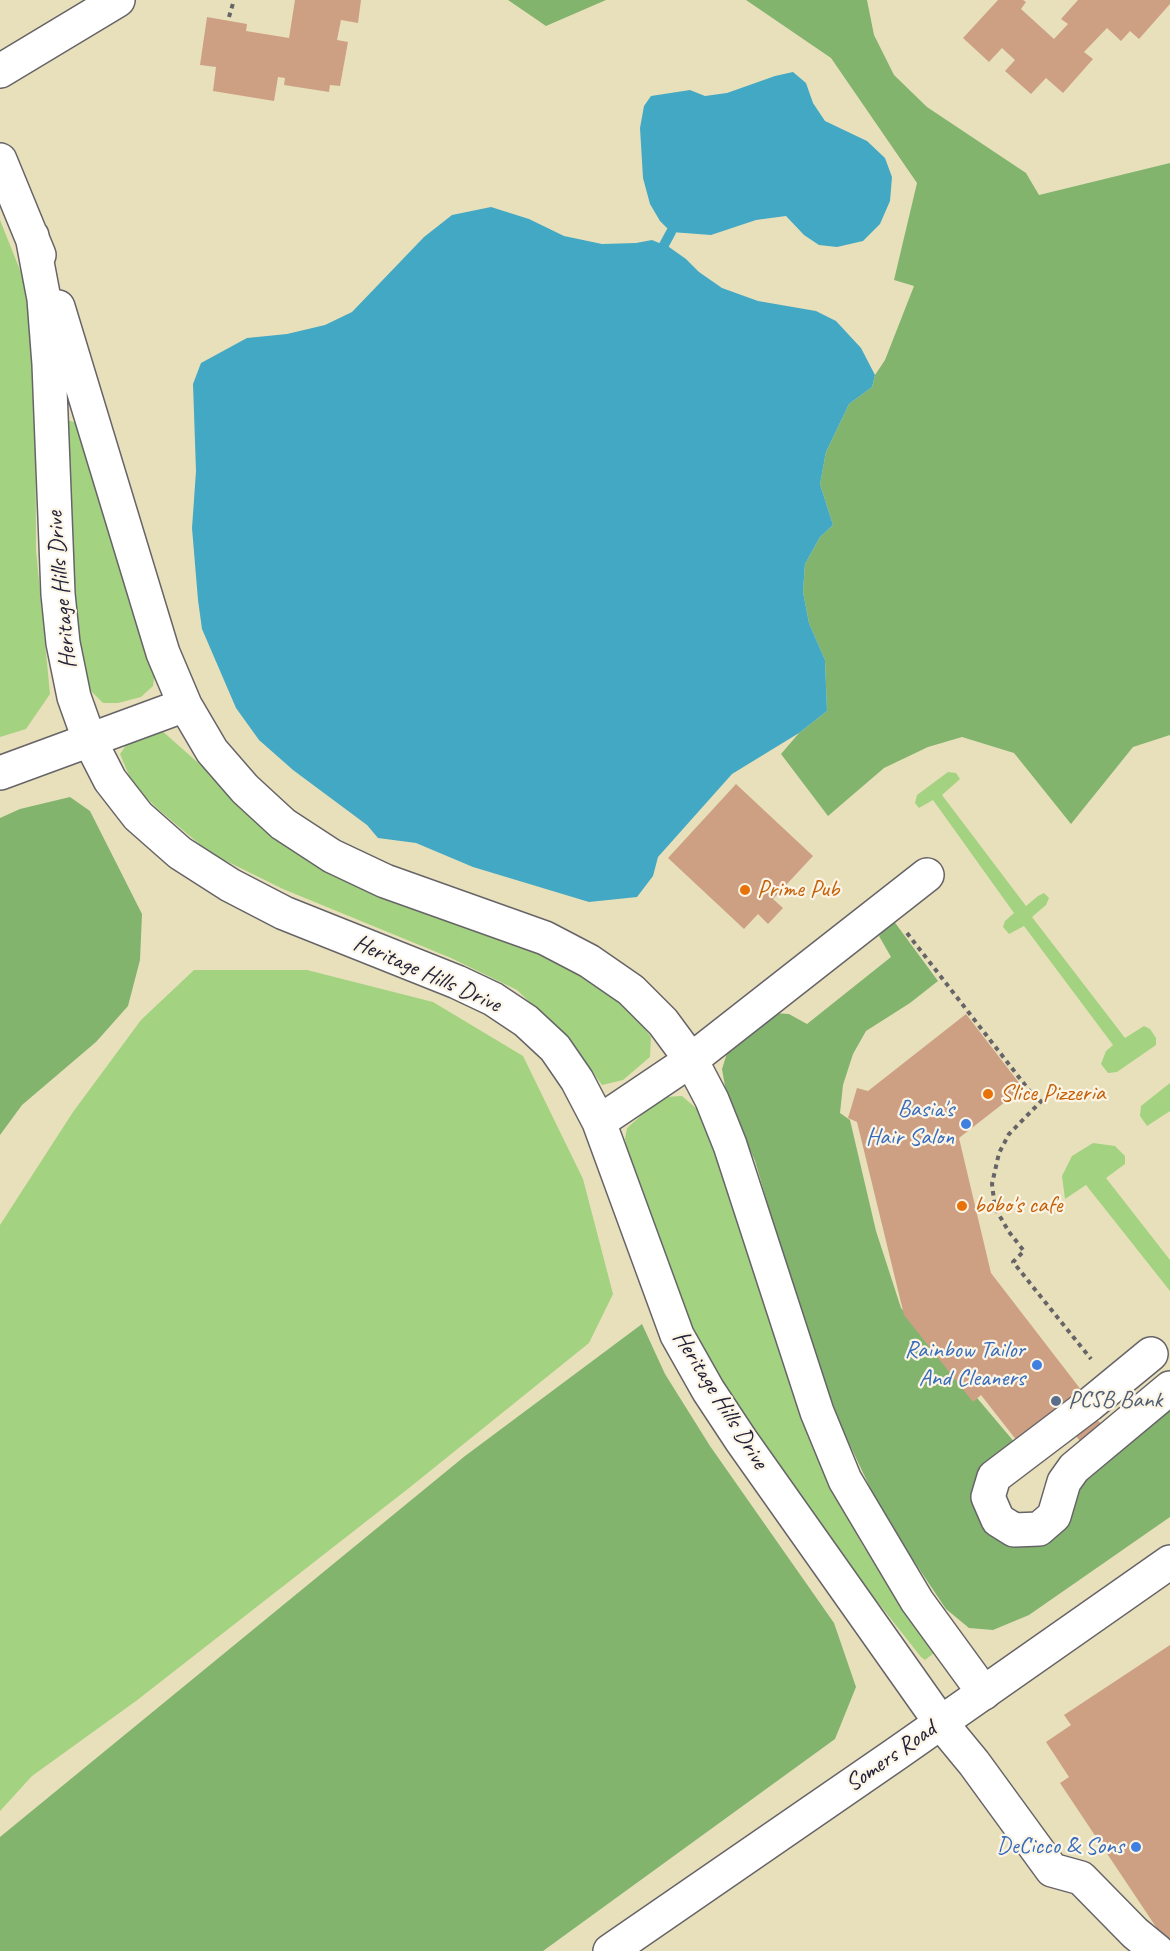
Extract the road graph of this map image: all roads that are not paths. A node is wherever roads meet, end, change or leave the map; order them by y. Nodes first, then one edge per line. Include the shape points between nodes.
1 (118, 0) edge
2 (0, 71) edge
3 (0, 160) edge
4 (32, 236) junction
5 (185, 705) junction
6 (89, 739) junction
7 (0, 772) edge
8 (927, 875) dead end
9 (691, 1060) junction
10 (599, 1122) junction
11 (1151, 1354) dead end
12 (1170, 1388) edge
13 (1170, 1562) edge
14 (984, 1693) junction
15 (941, 1723) junction
16 (610, 1951) edge
17 (1157, 1951) edge

1 - 2 street
3 - 4 street, Heritage Hills Drive
4 - 5 street, Heritage Hills Drive via 63,323 143,594
4 - 6 street, Heritage Hills Drive via 44,299 49,364 63,643 74,697
5 - 6 street
5 - 9 street, Heritage Hills Drive via 212,751 283,824 332,856 386,881 545,938 589,961 631,990 663,1022
6 - 7 street
6 - 10 street, Heritage Hills Drive via 110,780 138,816 180,853 284,913 457,982 526,1021 555,1048
8 - 9 street
9 - 10 street
9 - 14 street, Heritage Hills Drive via 730,1145 817,1412 845,1480 917,1601
10 - 15 street, Heritage Hills Drive via 677,1335 708,1390
11 - 12 street via 994,1477 988,1497 998,1520 1014,1530 1039,1529 1054,1516 1064,1482 1074,1468
13 - 14 street, Somers Road
14 - 15 street, Somers Road
15 - 16 street, Somers Road
15 - 17 street, Heritage Hills Drive via 1052,1870 1081,1878

